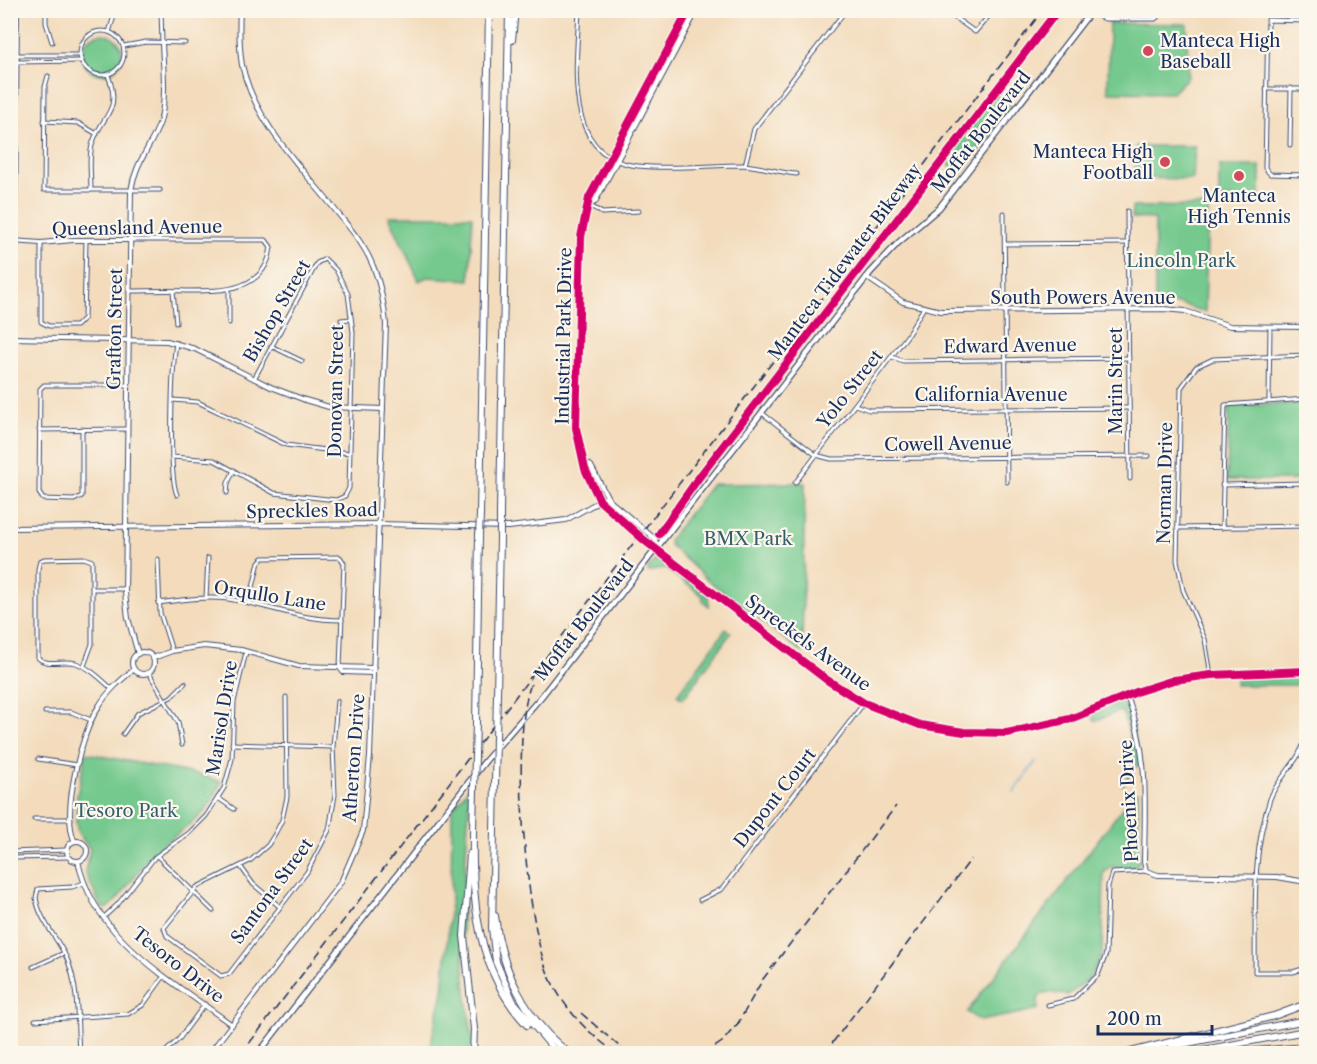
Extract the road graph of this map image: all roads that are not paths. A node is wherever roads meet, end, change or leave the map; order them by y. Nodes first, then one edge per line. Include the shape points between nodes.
1 (11, 10) edge
2 (17, 10) edge
3 (46, 10) edge
4 (116, 10) edge
5 (161, 10) edge
6 (240, 10) edge
7 (487, 10) edge
8 (509, 10) edge
9 (515, 10) edge
10 (579, 10) edge
11 (689, 10) edge
12 (697, 10) edge
13 (846, 10) edge
14 (944, 10) edge
15 (994, 10) edge
16 (1091, 12) edge
17 (1160, 15) dead end
18 (1306, 21) edge
19 (10, 32) edge
20 (109, 32) junction
21 (52, 42) dead end
22 (162, 43) junction
23 (185, 43) dead end
24 (124, 46) junction
25 (16, 55) junction
26 (80, 55) junction
27 (10, 58) edge
28 (508, 58) junction
29 (81, 61) junction
30 (16, 62) junction
31 (108, 75) junction
32 (48, 76) dead end
33 (1266, 88) junction
34 (1291, 88) junction
35 (1306, 88) edge
36 (44, 121) junction
37 (97, 134) junction
38 (1290, 145) dead end
39 (612, 157) junction
40 (618, 160) junction
41 (745, 165) junction
42 (797, 174) dead end
43 (1306, 175) edge
44 (91, 190) junction
45 (160, 190) dead end
46 (131, 191) junction
47 (590, 205) junction
48 (639, 211) dead end
49 (1127, 211) dead end
50 (1004, 213) dead end
51 (11, 238) edge
52 (130, 240) junction
53 (86, 241) junction
54 (41, 243) junction
55 (1128, 243) junction
56 (1005, 244) junction
57 (324, 259) joint
58 (866, 278) junction
59 (10, 279) edge
60 (129, 291) junction
61 (174, 291) junction
62 (229, 291) junction
63 (1129, 308) junction
64 (923, 309) junction
65 (1005, 311) junction
66 (351, 319) junction
67 (341, 320) dead end
68 (176, 323) dead end
69 (229, 323) dead end
70 (1270, 327) junction
71 (1306, 327) edge
72 (10, 338) edge
73 (128, 340) junction
74 (176, 343) junction
75 (272, 346) junction
76 (1306, 355) edge
77 (1270, 356) junction
78 (892, 357) junction
79 (1006, 358) junction
80 (1129, 358) junction
81 (302, 361) dead end
82 (254, 379) junction
83 (127, 385) junction
84 (1306, 399) edge
85 (173, 400) junction
86 (1269, 400) junction
87 (855, 405) junction
88 (350, 408) junction
89 (1129, 408) junction
90 (383, 409) junction
91 (1006, 409) junction
92 (762, 413) junction
93 (82, 429) junction
94 (127, 429) junction
95 (39, 430) junction
96 (349, 453) junction
97 (816, 455) junction
98 (1130, 456) junction
99 (1149, 456) dead end
100 (172, 457) junction
101 (1006, 457) junction
102 (584, 460) junction
103 (234, 470) junction
104 (1130, 479) dead end
105 (1007, 482) dead end
106 (795, 483) dead end
107 (1306, 483) edge
108 (1222, 485) junction
109 (228, 493) dead end
110 (177, 495) dead end
111 (607, 497) junction
112 (600, 501) junction
113 (378, 524) junction
114 (1306, 526) edge
115 (126, 527) junction
116 (10, 528) edge
117 (1177, 528) junction
118 (1222, 528) junction
119 (657, 548) junction
120 (208, 558) dead end
121 (158, 560) dead end
122 (93, 589) junction
123 (125, 589) junction
124 (206, 598) junction
125 (158, 603) junction
126 (249, 604) junction
127 (342, 620) junction
128 (172, 651) junction
129 (246, 652) junction
130 (138, 654) junction
131 (153, 658) junction
132 (84, 666) junction
133 (134, 669) junction
134 (340, 669) junction
135 (373, 671) junction
136 (1306, 671) edge
137 (149, 673) junction
138 (1210, 675) junction
139 (185, 683) dead end
140 (112, 689) junction
141 (1127, 696) junction
142 (286, 697) dead end
143 (165, 700) junction
144 (336, 701) dead end
145 (864, 703) junction
146 (45, 712) dead end
147 (91, 720) junction
148 (123, 734) dead end
149 (1306, 736) edge
150 (232, 744) junction
151 (182, 746) dead end
152 (285, 746) junction
153 (333, 747) junction
154 (38, 759) dead end
155 (78, 766) junction
156 (219, 798) junction
157 (234, 808) dead end
158 (34, 819) dead end
159 (71, 819) junction
160 (473, 826) junction
161 (74, 840) junction
162 (66, 850) junction
163 (10, 852) edge
164 (157, 856) junction
165 (68, 857) junction
166 (10, 858) edge
167 (78, 861) junction
168 (241, 867) junction
169 (1146, 871) junction
170 (1256, 876) junction
171 (1306, 882) edge
172 (84, 883) junction
173 (192, 892) junction
174 (493, 897) junction
175 (700, 900) dead end
176 (279, 906) junction
177 (213, 911) dead end
178 (103, 918) junction
179 (64, 953) junction
180 (33, 967) dead end
181 (1306, 968) edge
182 (165, 975) junction
183 (205, 1004) junction
184 (1306, 1004) edge
185 (1048, 1005) dead end
186 (77, 1018) junction
187 (35, 1020) dead end
188 (1306, 1020) edge
189 (232, 1024) junction
190 (1306, 1031) edge
191 (1306, 1047) edge
192 (79, 1053) edge
193 (163, 1053) edge
194 (209, 1053) edge
195 (258, 1053) edge
196 (473, 1053) edge
197 (554, 1053) edge
198 (558, 1053) edge
199 (570, 1053) edge
200 (1123, 1053) edge
201 (1129, 1053) edge
202 (1181, 1053) edge
203 (1215, 1053) edge

1 - 19 street
2 - 25 street
3 - 21 street
4 - 20 street
5 - 22 street, Grafton Street
6 - 90 street, Atherton Drive via 239,45 256,102 274,135 362,243 373,266 386,324
7 - 160 highway, bridge
8 - 28 highway
9 - 28 highway
10 - 39 street via 579,114 587,133
11 - 39 street, Industrial Park Drive
12 - 40 street, Industrial Park Drive
13 - 41 street via 756,127
14 - 15 street via 977,32
16 - 17 street via 1105,19 1155,19
16 - 58 main road, Moffat Boulevard via 939,208 898,243
18 - 33 street via 1268,20
20 - 24 street
20 - 26 street via 96,31 87,36
22 - 23 street
22 - 24 street
22 - 46 street, Grafton Street via 162,112 138,163
24 - 31 street via 122,65
25 - 26 street
25 - 27 street
25 - 30 street
26 - 29 street
27 - 30 street
28 - 174 highway, bridge
29 - 30 street
29 - 31 street via 90,72
30 - 51 street via 15,215
31 - 37 street via 113,104
32 - 36 street
33 - 34 street
33 - 43 street via 1266,171
34 - 35 street
34 - 38 street
36 - 37 street via 69,121
36 - 44 street via 44,190
37 - 44 street via 91,154
39 - 40 street
39 - 47 street, Industrial Park Drive via 589,198
40 - 41 street via 638,166
40 - 47 street, Industrial Park Drive
41 - 42 street
44 - 46 street
45 - 46 street
46 - 52 street, Grafton Street
47 - 48 street via 602,213
47 - 102 street, Industrial Park Drive via 579,257 576,366 576,428
49 - 55 street, Marin Street
50 - 56 street
51 - 54 street, Queensland Avenue
51 - 59 street
52 - 53 street, Queensland Avenue
52 - 60 street, Grafton Street
52 - 62 street, Queensland Avenue via 268,241 271,247 264,269 245,285
53 - 54 street, Queensland Avenue
53 - 54 street via 84,318 76,326 49,326 41,322
55 - 56 street
55 - 63 street, Marin Street
56 - 65 street
57 - 66 street, Donovan Street via 342,278
57 - 75 street, Bishop Street via 317,263
58 - 64 street, South Powers Avenue via 892,297
58 - 92 main road, Moffat Boulevard
60 - 61 street
60 - 73 street, Grafton Street
61 - 62 street
61 - 68 street
62 - 69 street
63 - 65 street, South Powers Avenue
63 - 70 street, South Powers Avenue via 1173,309 1230,326
63 - 80 street, Marin Street
64 - 65 street, South Powers Avenue
64 - 78 street, Yolo Street
65 - 79 street
66 - 67 street
66 - 88 street, Donovan Street
70 - 71 street, South Powers Avenue
70 - 77 street
72 - 73 street
73 - 74 street
73 - 83 street, Grafton Street
74 - 82 street
74 - 85 street
75 - 81 street
75 - 82 street, Bishop Street
76 - 77 street, Norman Drive
77 - 86 street
77 - 117 street, Norman Drive via 1213,359 1196,367 1184,382 1179,405
78 - 79 street, Edward Avenue via 903,361
78 - 87 street, Yolo Street
79 - 80 street, Edward Avenue
79 - 91 street
80 - 89 street, Marin Street
82 - 88 street via 305,400
83 - 94 street, Grafton Street
83 - 95 street via 44,385 40,389
84 - 86 street
85 - 96 street via 198,402 286,445
85 - 100 street
86 - 108 street via 1225,405
87 - 91 street, California Avenue via 869,410
87 - 97 street, Yolo Street
88 - 90 street
88 - 96 street, Donovan Street
89 - 91 street, California Avenue
89 - 98 street, Marin Street
90 - 113 street, Atherton Drive
91 - 101 street
92 - 97 street
92 - 119 main road, Moffat Boulevard
93 - 94 street
93 - 95 street
93 - 95 street via 82,494 74,500 40,497
94 - 115 street, Grafton Street
96 - 103 street, Donovan Street via 349,489 336,500 274,493
97 - 101 street, Cowell Avenue via 831,459
97 - 106 street, Yolo Street
98 - 99 street, Cowell Avenue
98 - 101 street, Cowell Avenue
98 - 104 street, Marin Street
100 - 103 street via 210,459
100 - 110 street
101 - 105 street
102 - 111 street, Industrial Park Drive
102 - 112 street, Industrial Park Drive via 589,482
103 - 109 street
107 - 108 street
108 - 118 street
111 - 112 street, Spreckles Road
111 - 119 street, Industrial Park Drive via 655,539
112 - 113 street, Spreckles Road via 566,520 548,525
112 - 119 street, Industrial Park Drive
113 - 115 street, Spreckles Road
113 - 135 street, Atherton Drive
114 - 118 street
115 - 116 street, Spreckles Road
115 - 123 street, Grafton Street
117 - 118 street
117 - 138 street, Norman Drive via 1179,574 1205,639
119 - 145 street, Spreckels Avenue via 827,680
119 - 195 main road, Moffat Boulevard
120 - 124 street
121 - 125 street
122 - 123 street
122 - 132 street via 92,644
122 - 132 street via 90,559 40,561 39,660
123 - 130 street, Grafton Street
124 - 125 street, Orqullo Lane
124 - 126 street, Orqullo Lane
125 - 128 street
126 - 127 street, Orqullo Lane via 303,618
126 - 127 street via 260,559 332,556 343,559
127 - 134 street
128 - 129 street via 204,646
128 - 131 street
129 - 134 street via 299,666
129 - 150 street, Marisol Drive via 234,702
130 - 131 street via 146,653
130 - 133 street via 133,661
131 - 137 street via 154,666
132 - 140 street
133 - 137 street via 141,674
133 - 140 street
134 - 135 street
135 - 189 street, Atherton Drive via 369,790 358,847 341,882
136 - 138 street, Spreckels Avenue
137 - 143 street
138 - 141 street, Spreckels Avenue via 1174,680
139 - 143 street
140 - 147 street
141 - 145 street, Spreckels Avenue via 1051,725 990,733 944,730
141 - 169 street, Phoenix Drive via 1144,759
142 - 152 street
143 - 148 street via 138,713
143 - 151 street via 178,722
144 - 153 street, Santona Street
145 - 175 street, Dupont Court via 722,889
146 - 147 street via 71,712
147 - 155 street
149 - 170 street via 1298,758 1271,795 1257,848
150 - 152 street
150 - 156 street, Marisol Drive via 230,771
152 - 153 street
152 - 168 street via 287,797 282,820 268,845
153 - 176 street, Santona Street via 335,795 329,830 307,872
154 - 155 street
155 - 159 street
156 - 157 street
156 - 164 street, Marisol Drive via 189,833
158 - 159 street
159 - 161 street
160 - 196 highway via 464,930
160 - 197 highway via 475,910 484,952 511,1005
161 - 162 street
161 - 167 street via 84,843 87,849
162 - 163 street
162 - 165 street
164 - 173 street
164 - 178 street, Marisol Drive
165 - 166 street
165 - 167 street
167 - 172 street, Tesoro Drive
168 - 173 street via 212,878
168 - 176 street via 253,884
169 - 170 street via 1158,876
169 - 185 street via 1112,873 1108,886 1106,954 1098,975 1073,999
170 - 171 street
170 - 181 street via 1255,972
172 - 178 street, Tesoro Drive
172 - 179 street via 37,891 37,904
173 - 176 street, Santona Street via 164,928 167,936 221,976 227,975
173 - 177 street
174 - 198 highway via 492,938 501,975 521,1012
174 - 199 highway via 502,953 515,988 543,1028
178 - 182 street, Tesoro Drive via 128,947
179 - 180 street
179 - 186 street via 74,977
182 - 183 street, Tesoro Drive
182 - 186 street via 136,1010
183 - 189 street, Tesoro Drive
183 - 193 street
184 - 200 highway via 1274,1016
186 - 187 street
186 - 192 street
188 - 201 highway
189 - 194 street, Atherton Drive
190 - 202 highway
191 - 203 highway

